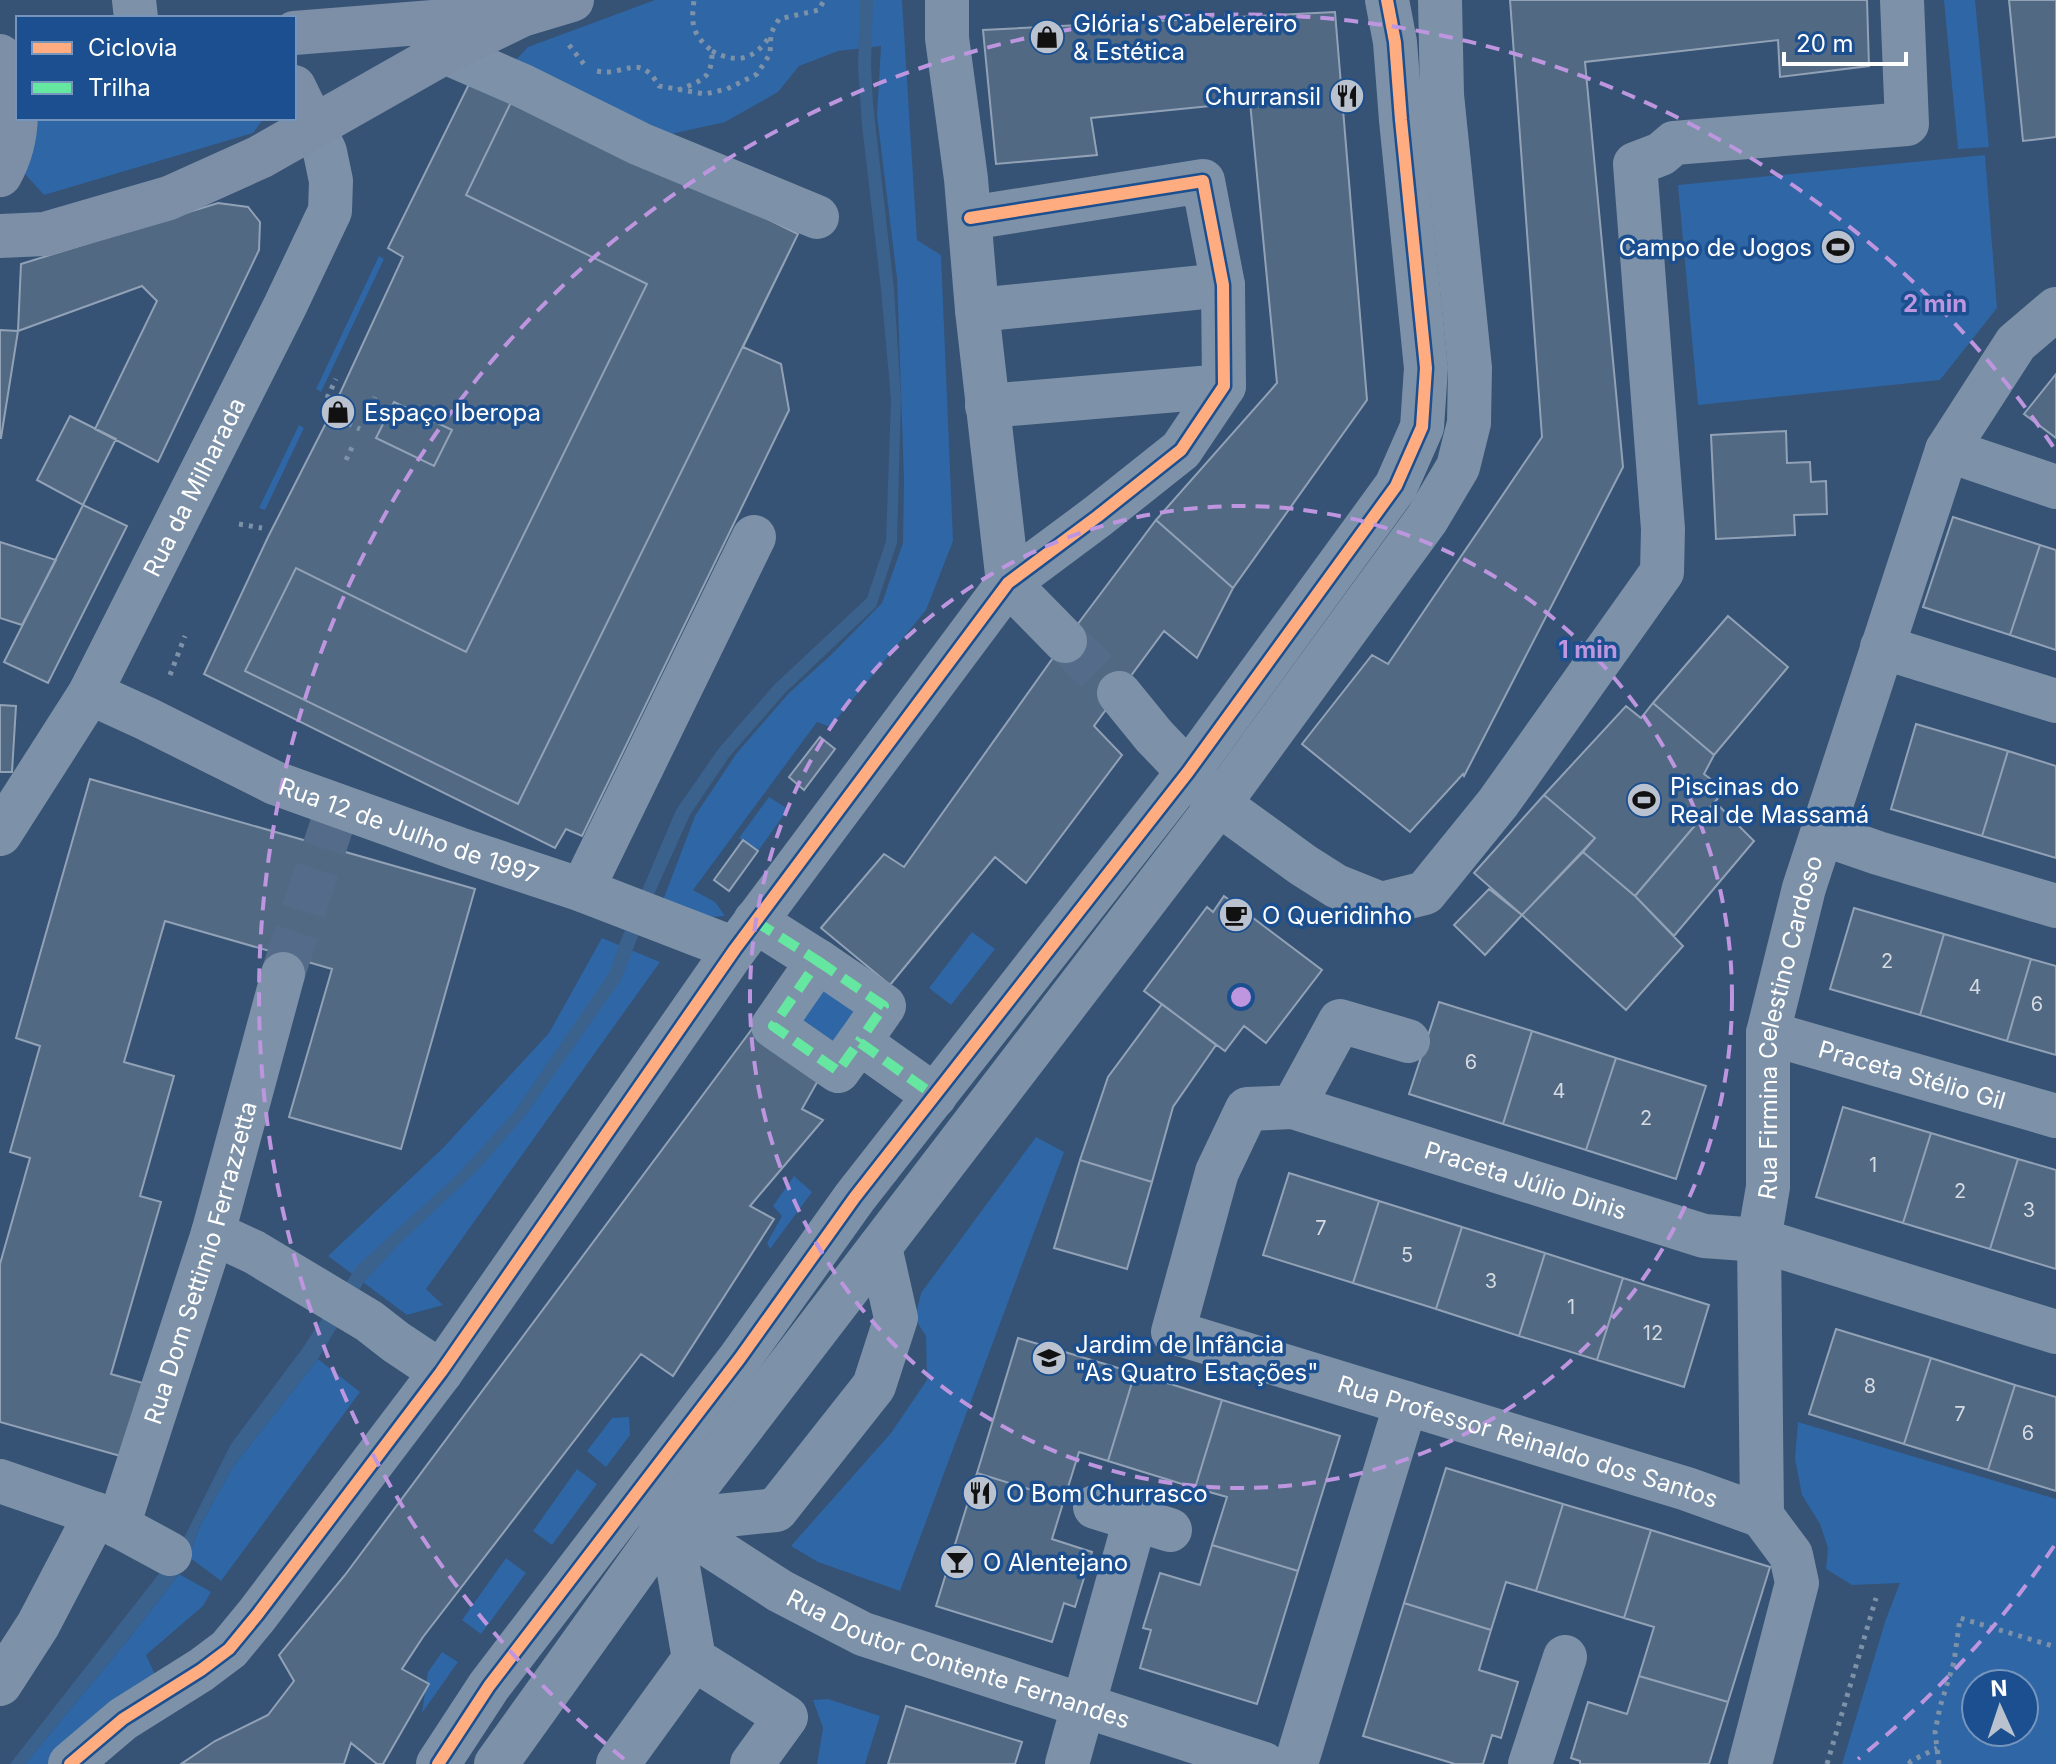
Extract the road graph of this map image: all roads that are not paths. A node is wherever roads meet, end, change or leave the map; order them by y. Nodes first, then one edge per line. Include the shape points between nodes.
1 (947, 0) edge
2 (1387, 0) edge
3 (1440, 0) edge
4 (1902, 0) edge
5 (549, 7) edge
6 (296, 33) edge
7 (445, 52) junction
8 (0, 56) edge
9 (296, 91) edge
10 (16, 109) edge
11 (16, 120) edge
12 (313, 126) junction
13 (0, 175) edge
14 (817, 217) dead end
15 (970, 218) junction
16 (0, 236) edge
17 (1223, 285) junction
18 (2056, 309) edge
19 (977, 310) junction
20 (1224, 386) junction
21 (987, 406) junction
22 (1947, 450) junction
23 (2056, 487) edge
24 (754, 537) dead end
25 (1008, 583) junction
26 (1065, 641) tunnel mouth
27 (1882, 647) junction
28 (90, 693) junction
29 (1119, 693) tunnel mouth
30 (2056, 701) edge
31 (1188, 772) junction
32 (1219, 804) junction
33 (0, 834) edge
34 (1823, 834) junction
35 (582, 890) junction
36 (2056, 906) edge
37 (745, 935) junction
38 (818, 961) junction
39 (283, 974) tunnel mouth
40 (1768, 1033) junction
41 (1408, 1041) dead end
42 (859, 1042) junction
43 (935, 1096) junction
44 (1293, 1107) junction
45 (2056, 1116) edge
46 (213, 1233) junction
47 (1759, 1240) junction
48 (880, 1247) junction
49 (2056, 1332) edge
50 (441, 1372) junction
51 (1406, 1403) junction
52 (0, 1481) edge
53 (634, 1496) junction
54 (1762, 1516) junction
55 (1133, 1519) dead end
56 (107, 1520) junction
57 (670, 1521) junction
58 (170, 1554) dead end
59 (1564, 1656) dead end
60 (694, 1659) junction
61 (0, 1684) edge
62 (1084, 1707) junction
63 (70, 1764) edge
64 (438, 1764) edge
65 (496, 1764) edge
66 (618, 1764) edge
67 (752, 1764) edge
68 (1067, 1764) edge
69 (1264, 1764) edge
70 (1296, 1764) edge
71 (1530, 1764) edge
72 (1750, 1764) edge

1 - 15 street
2 - 31 street via 1426,368 1422,427 1396,486
3 - 32 street via 1442,95 1470,368 1469,423 1458,467 1427,519
4 - 32 street via 1907,124 1674,143 1635,164 1662,572 1498,803 1425,893 1381,904 1336,886
5 - 6 main road
5 - 7 main road
7 - 12 main road
7 - 14 street via 640,144
8 - 10 main road
9 - 12 main road
11 - 13 main road via 10,156
12 - 16 main road via 260,157 169,198 45,234
12 - 28 street, Rua da Milharada via 331,181 330,211
15 - 17 street via 1203,181
15 - 19 street
17 - 19 street
17 - 20 street
18 - 22 street, Rua Firmina Celestino Cardoso via 2016,343
19 - 21 street
20 - 21 street
20 - 25 street via 1181,450
21 - 25 street
22 - 23 street
22 - 27 street, Rua Firmina Celestino Cardoso
24 - 35 street
25 - 26 street
25 - 37 street
27 - 30 street
27 - 34 street, Rua Firmina Celestino Cardoso
28 - 33 street, Rua da Milharada
28 - 35 street, Rua 12 de Julho de 1997 via 275,783
29 - 31 street
31 - 32 street
31 - 43 street
32 - 48 street
34 - 36 street
34 - 40 street, Rua Firmina Celestino Cardoso
35 - 37 street, Rua 12 de Julho de 1997
37 - 38 street, Rua 12 de Julho de 1997
37 - 50 street
38 - 42 street, Rua 12 de Julho de 1997 via 884,1006
38 - 42 street via 773,1026 838,1071
39 - 46 street, Rua Dom Settimio Ferrazzetta
40 - 45 street, Praceta Stélio Gil
40 - 47 street, Rua Firmina Celestino Cardoso via 1768,1187
41 - 44 street via 1340,1021
42 - 43 street
43 - 53 street
44 - 47 street, Praceta Júlio Dinis via 1704,1236
44 - 51 street, Rua Professor Reinaldo dos Santos via 1247,1109 1217,1172 1173,1332
46 - 50 street via 369,1321
46 - 56 street, Rua Dom Settimio Ferrazzetta
47 - 49 street, Praceta Júlio Dinis
47 - 54 street, Rua Firmina Celestino Cardoso
48 - 57 street
48 - 57 street via 896,1318 874,1386 776,1510
50 - 63 street via 229,1649 123,1719
51 - 54 street, Rua Professor Reinaldo dos Santos
51 - 70 street
52 - 56 street
53 - 57 street, Rua Doutor Contente Fernandes
53 - 64 street via 489,1686
54 - 72 street via 1791,1555 1797,1583
55 - 62 street
56 - 58 street
56 - 61 street, Rua Dom Settimio Ferrazzetta
57 - 60 street
57 - 62 street, Rua Doutor Contente Fernandes via 780,1591 863,1634
57 - 65 street
59 - 71 street
60 - 66 street
60 - 67 street via 786,1717
62 - 68 street
62 - 69 street, Rua Doutor Contente Fernandes

